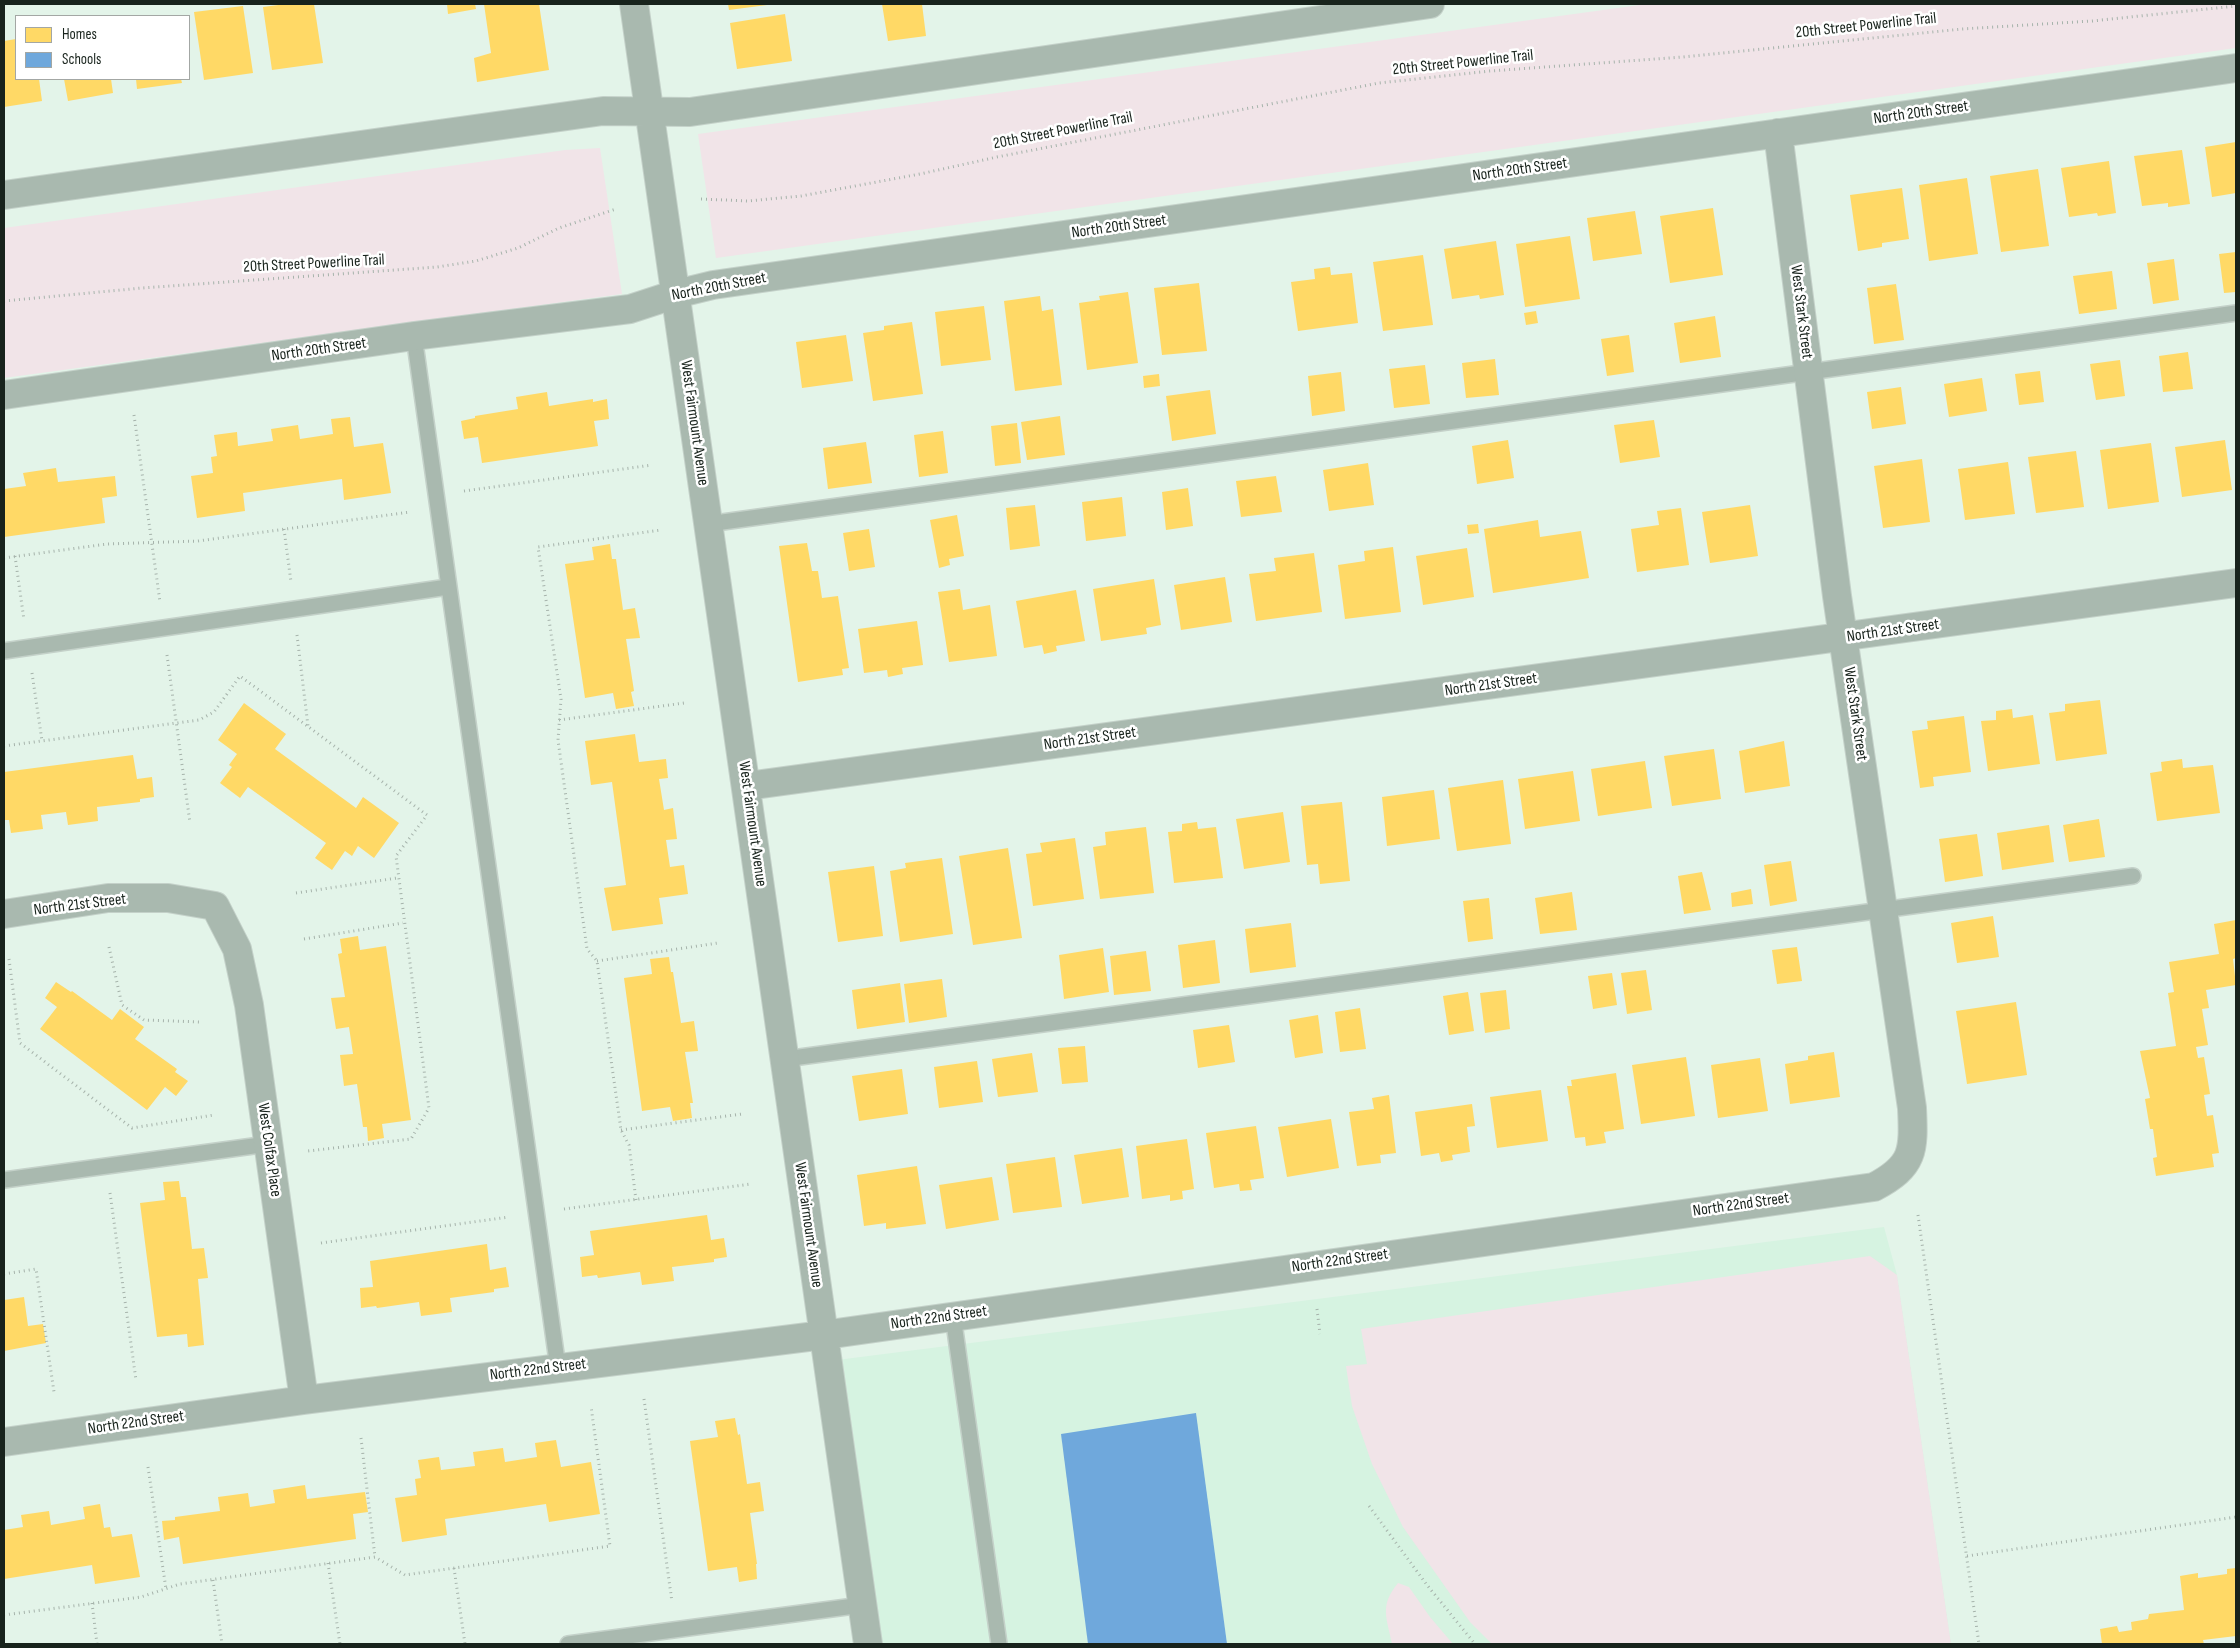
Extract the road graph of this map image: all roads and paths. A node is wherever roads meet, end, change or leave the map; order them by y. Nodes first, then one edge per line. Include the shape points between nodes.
1 (634, 4) edge
2 (1430, 4) edge
3 (2236, 6) edge
4 (2236, 68) edge
5 (649, 112) junction
6 (1778, 133) junction
7 (4, 196) edge
8 (701, 199) dead end
9 (616, 209) dead end
10 (676, 294) junction
11 (4, 301) edge
12 (2236, 313) edge
13 (414, 336) junction
14 (1809, 372) junction
15 (4, 395) edge
16 (652, 465) dead end
17 (437, 502) junction
18 (708, 524) junction
19 (661, 530) dead end
20 (4, 558) edge
21 (2236, 583) edge
22 (448, 587) junction
23 (1843, 638) junction
24 (4, 651) edge
25 (684, 703) dead end
26 (559, 720) junction
27 (4, 746) edge
28 (747, 786) junction
29 (2133, 876) dead end
30 (397, 878) junction
31 (296, 893) dead end
32 (215, 906) joint
33 (1883, 908) junction
34 (4, 914) edge
35 (403, 923) junction
36 (304, 939) dead end
37 (718, 943) dead end
38 (109, 947) dead end
39 (9, 960) dead end
40 (598, 961) junction
41 (201, 1022) dead end
42 (785, 1059) junction
43 (214, 1114) dead end
44 (742, 1114) dead end
45 (621, 1130) junction
46 (268, 1144) junction
47 (308, 1151) dead end
48 (106, 1166) junction
49 (4, 1180) edge
50 (1874, 1187) joint
51 (636, 1200) dead end
52 (1918, 1214) dead end
53 (4, 1274) edge
54 (1317, 1309) dead end
55 (953, 1316) junction
56 (824, 1334) junction
57 (1320, 1334) dead end
58 (558, 1368) junction
59 (136, 1380) dead end
60 (54, 1392) dead end
61 (644, 1399) dead end
62 (304, 1400) junction
63 (591, 1406) dead end
64 (361, 1438) dead end
65 (4, 1442) edge
66 (148, 1467) dead end
67 (1369, 1506) dead end
68 (2236, 1517) edge
69 (1967, 1556) junction
70 (375, 1557) junction
71 (328, 1563) junction
72 (454, 1568) junction
73 (213, 1580) junction
74 (166, 1589) junction
75 (92, 1603) junction
76 (862, 1605) junction
77 (4, 1615) edge
78 (676, 1630) junction
79 (97, 1644) edge
80 (222, 1644) edge
81 (340, 1644) edge
82 (465, 1644) edge
83 (568, 1644) edge
84 (868, 1644) edge
85 (999, 1644) edge
86 (1475, 1644) edge
87 (1979, 1644) edge

1 - 5 street, West Fairmount Avenue
2 - 5 street via 690,112
3 - 8 path, 20th Street Powerline Trail via 1683,57 1490,70 1379,83 801,196 748,201
4 - 6 street, North 20th Street
5 - 7 street via 603,111
5 - 10 street, West Fairmount Avenue
6 - 10 street, North 20th Street via 713,285
6 - 14 street, West Stark Street
9 - 11 path, 20th Street Powerline Trail via 559,228 518,248 437,267
10 - 13 street, North 20th Street via 630,309
10 - 18 street, West Fairmount Avenue
12 - 14 lane
13 - 15 street, North 20th Street
13 - 17 lane
14 - 18 lane
14 - 23 street, West Stark Street
16 - 17 path via 452,493
17 - 20 path via 422,510 198,541 107,544
17 - 22 lane
18 - 28 street, West Fairmount Avenue
19 - 26 path via 538,547 560,700
21 - 23 street, North 21st Street
22 - 24 lane
22 - 58 lane
23 - 28 street, North 21st Street
23 - 33 street, West Stark Street
25 - 26 path
26 - 40 path via 558,740 587,949
27 - 30 path via 199,720 214,712 240,676 428,815 396,856
28 - 42 street, West Fairmount Avenue
29 - 33 lane
30 - 31 path
30 - 35 path
32 - 34 street, North 21st Street via 168,898 108,898
32 - 46 street, West Colfax Place via 237,949 250,1005
33 - 42 lane
33 - 50 street, West Stark Street via 1912,1108 1913,1139 1904,1165 1894,1176
35 - 36 path
35 - 47 path via 429,1108 411,1139
37 - 40 path
38 - 41 path via 122,1005 144,1020
39 - 43 path via 20,1043 132,1128
40 - 45 path
42 - 56 street, West Fairmount Avenue
44 - 45 path
45 - 51 path via 629,1145
46 - 48 lane
46 - 62 street, West Colfax Place
48 - 49 lane
48 - 59 path
50 - 55 street, North 22nd Street
52 - 69 path
53 - 60 path via 36,1270
54 - 57 path
55 - 56 street, North 22nd Street
55 - 85 lane
56 - 58 street, North 22nd Street
56 - 76 street, West Fairmount Avenue
58 - 62 street, North 22nd Street
61 - 78 path
62 - 65 street, North 22nd Street
63 - 72 path via 610,1546
64 - 70 path
66 - 74 path
67 - 86 path
68 - 69 path
69 - 87 path
70 - 71 path
70 - 72 path via 405,1575
71 - 73 path
71 - 81 path
72 - 82 path
73 - 74 path
73 - 80 path
74 - 75 path via 141,1597
75 - 77 path
75 - 79 path
76 - 78 lane
76 - 84 street, West Fairmount Avenue
78 - 83 lane

